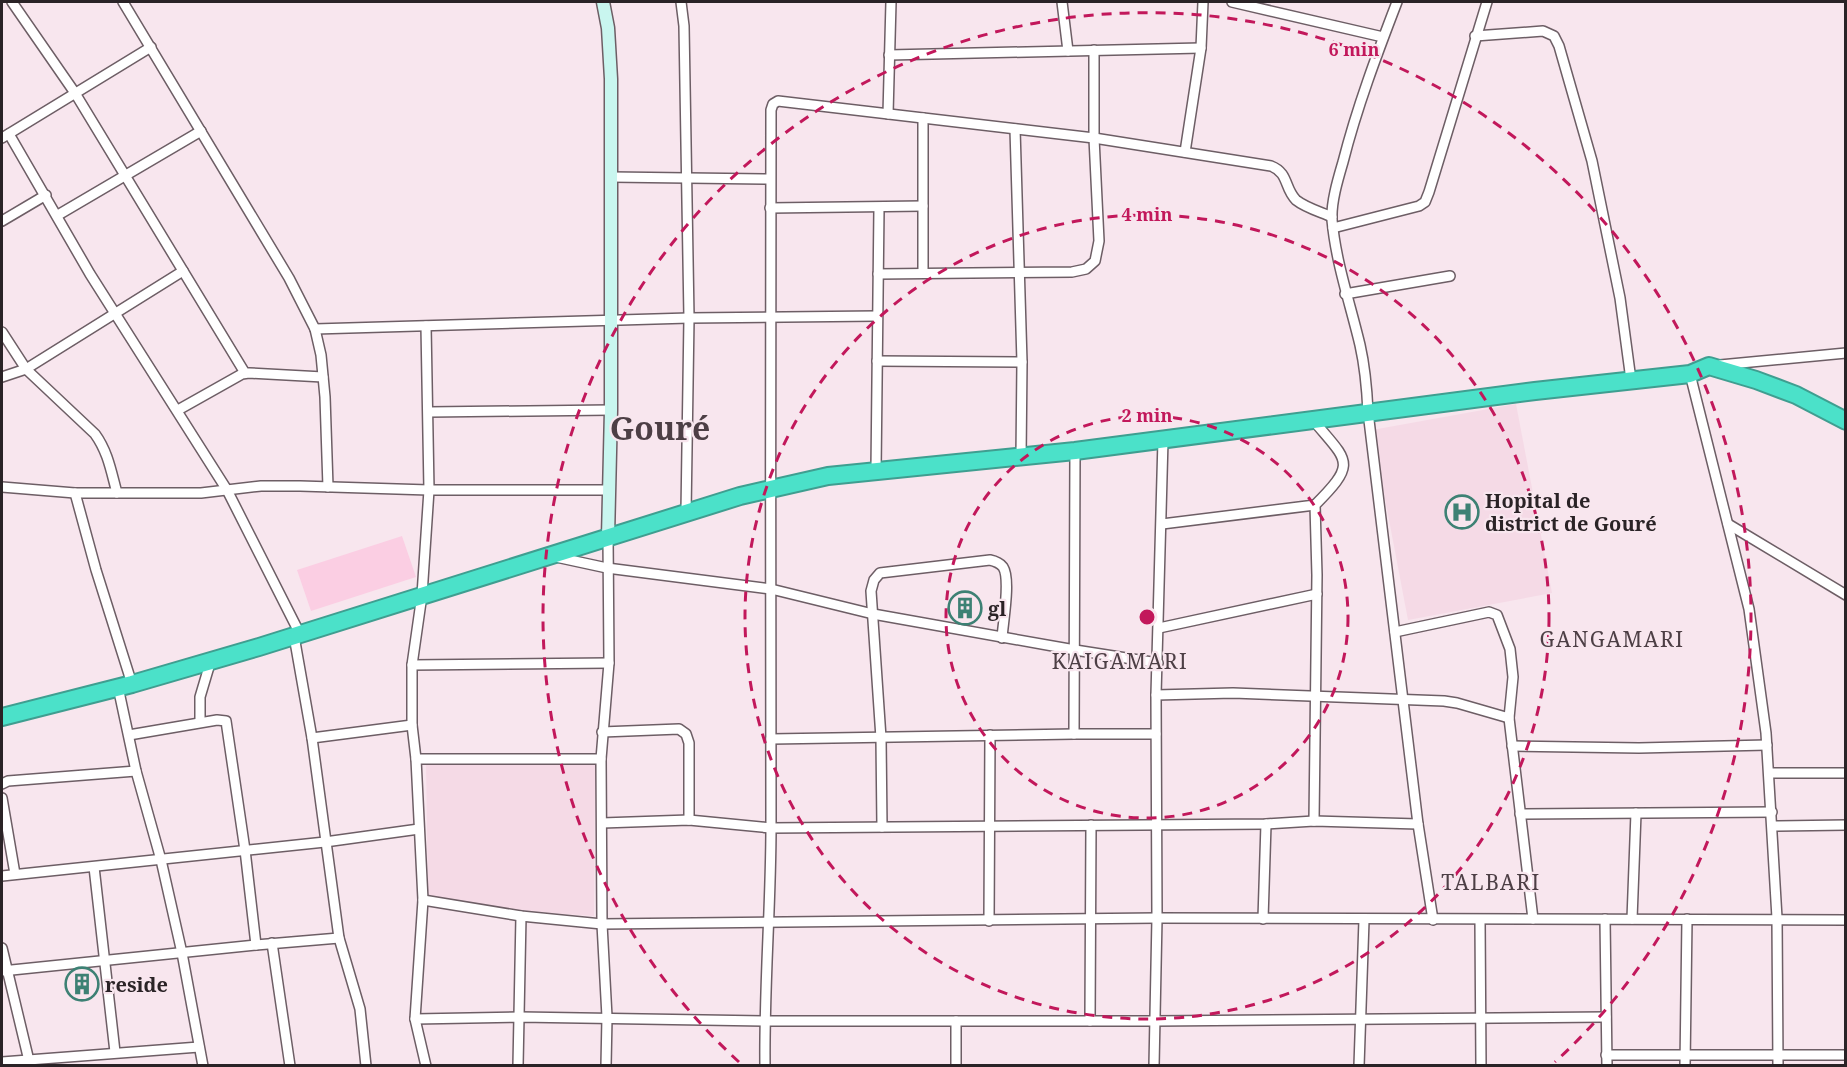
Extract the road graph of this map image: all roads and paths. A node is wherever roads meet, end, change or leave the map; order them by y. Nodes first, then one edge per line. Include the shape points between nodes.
1 (12, 2) edge
2 (123, 2) edge
3 (603, 2) edge
4 (681, 2) edge
5 (891, 2) edge
6 (1062, 2) edge
7 (1203, 2) edge
8 (1232, 2) edge
9 (1397, 2) edge
10 (1487, 2) edge
11 (1475, 36) junction
12 (1383, 37) junction
13 (151, 47) junction
14 (1201, 48) junction
15 (1094, 50) junction
16 (1068, 51) junction
17 (889, 55) junction
18 (75, 93) junction
19 (888, 114) junction
20 (923, 118) junction
21 (1015, 129) junction
22 (201, 131) junction
23 (5, 136) edge
24 (1094, 138) junction
25 (1185, 152) junction
26 (125, 176) junction
27 (611, 177) junction
28 (688, 179) junction
29 (770, 179) junction
30 (46, 195) junction
31 (923, 206) junction
32 (770, 208) junction
33 (879, 208) junction
34 (58, 215) junction
35 (1332, 217) junction
36 (2, 221) edge
37 (1334, 228) junction
38 (183, 271) junction
39 (1019, 272) junction
40 (923, 273) junction
41 (878, 274) junction
42 (1450, 276) dead end
43 (1345, 294) junction
44 (115, 313) junction
45 (878, 316) junction
46 (770, 317) junction
47 (689, 318) junction
48 (610, 322) junction
49 (426, 326) junction
50 (315, 329) junction
51 (2, 332) edge
52 (1845, 353) edge
53 (877, 361) junction
54 (1022, 362) junction
55 (1709, 366) junction
56 (26, 369) junction
57 (245, 373) junction
58 (1690, 374) junction
59 (2, 377) edge
60 (323, 377) junction
61 (1631, 380) junction
62 (178, 410) junction
63 (611, 410) junction
64 (429, 412) junction
65 (1368, 412) junction
66 (1313, 420) junction
67 (1845, 421) edge
68 (1163, 440) junction
69 (687, 441) junction
70 (699, 441) dead end
71 (1075, 451) junction
72 (1021, 457) junction
73 (876, 471) junction
74 (327, 487) junction
75 (2, 488) edge
76 (770, 488) junction
77 (227, 490) junction
78 (429, 490) junction
79 (609, 490) junction
80 (117, 493) junction
81 (75, 494) junction
82 (1315, 505) junction
83 (686, 513) junction
84 (1162, 524) junction
85 (1728, 524) junction
86 (608, 537) junction
87 (548, 555) junction
88 (607, 568) junction
89 (771, 589) junction
90 (1317, 594) junction
91 (422, 595) junction
92 (1845, 595) edge
93 (873, 614) junction
94 (1159, 628) junction
95 (1395, 632) junction
96 (297, 635) junction
97 (1002, 638) junction
98 (1075, 650) junction
99 (211, 660) junction
100 (609, 663) junction
101 (1158, 663) junction
102 (412, 665) junction
103 (125, 686) junction
104 (1156, 695) junction
105 (1314, 698) junction
106 (1402, 701) junction
107 (2, 717) edge
108 (1509, 718) junction
109 (200, 722) junction
110 (412, 726) junction
111 (602, 732) junction
112 (1074, 734) junction
113 (1156, 734) junction
114 (129, 735) junction
115 (990, 735) junction
116 (312, 738) junction
117 (881, 738) junction
118 (771, 739) junction
119 (1767, 745) junction
120 (1512, 746) junction
121 (416, 759) junction
122 (600, 759) junction
123 (136, 771) junction
124 (1769, 773) junction
125 (1845, 773) edge
126 (2, 784) edge
127 (2, 798) edge
128 (1772, 812) junction
129 (1636, 813) junction
130 (1520, 814) junction
131 (688, 820) junction
132 (1314, 821) junction
133 (602, 823) junction
134 (1266, 824) junction
135 (1418, 824) junction
136 (1092, 825) junction
137 (1156, 825) junction
138 (1845, 825) edge
139 (991, 826) junction
140 (1773, 826) junction
141 (882, 827) junction
142 (771, 828) junction
143 (419, 829) junction
144 (325, 842) junction
145 (245, 850) junction
146 (161, 860) junction
147 (94, 867) junction
148 (15, 874) junction
149 (2, 876) edge
150 (423, 900) junction
151 (521, 916) junction
152 (1157, 918) junction
153 (1777, 918) junction
154 (1263, 919) junction
155 (1533, 919) junction
156 (1605, 919) junction
157 (1632, 919) junction
158 (1687, 919) junction
159 (1092, 920) junction
160 (1364, 920) junction
161 (1433, 920) junction
162 (1480, 920) junction
163 (1845, 920) edge
164 (989, 921) junction
165 (768, 922) junction
166 (602, 924) junction
167 (339, 938) junction
168 (272, 944) junction
169 (256, 945) junction
170 (2, 948) edge
171 (182, 953) junction
172 (105, 961) junction
173 (4, 970) edge
174 (520, 1017) junction
175 (607, 1017) junction
176 (1606, 1017) junction
177 (1480, 1018) junction
178 (415, 1019) junction
179 (1361, 1019) junction
180 (764, 1021) junction
181 (956, 1021) junction
182 (1090, 1021) junction
183 (1155, 1021) junction
184 (199, 1047) junction
185 (116, 1052) junction
186 (1845, 1055) edge
187 (1607, 1060) edge
188 (1686, 1061) edge
189 (1778, 1061) edge
190 (2, 1062) edge
191 (30, 1062) edge
192 (203, 1065) edge
193 (290, 1065) edge
194 (366, 1065) edge
195 (426, 1065) edge
196 (518, 1065) edge
197 (606, 1065) edge
198 (765, 1065) edge
199 (956, 1065) edge
200 (1154, 1065) edge
201 (1359, 1065) edge
202 (1481, 1065) edge

1 - 18 street
2 - 13 street
3 - 27 main road via 611,80
4 - 28 street
5 - 17 street
6 - 16 street
7 - 14 street
8 - 12 street
9 - 12 street
10 - 11 street
11 - 37 street via 1425,202
11 - 61 street via 1543,31 1554,36 1559,46 1592,161 1620,298
12 - 35 street via 1348,143
13 - 18 street
13 - 22 street
14 - 15 street
14 - 25 street
15 - 16 street
15 - 24 street
16 - 17 street
17 - 19 street
18 - 23 street
18 - 26 street
19 - 20 street
19 - 29 street via 778,101 771,110
20 - 21 street
20 - 31 street
21 - 24 street
21 - 39 street
22 - 26 street
22 - 50 street
23 - 30 street
24 - 25 street
24 - 39 street via 1099,241 1095,261 1086,269 1072,272
25 - 35 street via 1278,169 1297,200
26 - 34 street
26 - 38 street
27 - 28 street
27 - 48 main road
28 - 29 street
28 - 47 street
29 - 32 street
30 - 34 street
30 - 36 street
31 - 33 street
31 - 40 street
32 - 33 street
32 - 46 street
33 - 41 street
34 - 44 street
35 - 37 street
37 - 43 street
38 - 44 street
38 - 57 street
39 - 40 street
39 - 54 street
40 - 41 street
41 - 45 street
42 - 43 street
43 - 65 street via 1362,356
44 - 56 street
44 - 62 street
45 - 46 street
45 - 53 street
46 - 47 street
46 - 76 street
47 - 48 street
47 - 69 street
48 - 49 street
48 - 63 main road
49 - 50 street
49 - 64 street
50 - 60 street
51 - 56 street
52 - 55 street
53 - 54 street
53 - 73 street
54 - 72 street
55 - 58 highway
55 - 67 highway via 1796,395
56 - 59 street
56 - 80 street via 103,445
57 - 60 street
57 - 62 street
58 - 61 highway
58 - 85 street
60 - 74 street
61 - 65 highway
62 - 77 street
63 - 64 street
63 - 79 main road
64 - 78 street
65 - 66 highway
65 - 95 street
66 - 68 highway
66 - 82 street via 1344,460 1340,479
68 - 71 highway
68 - 84 street
69 - 70 street
69 - 83 street
71 - 72 highway
71 - 98 street
72 - 73 highway
73 - 76 highway
74 - 77 street
74 - 78 street
75 - 81 street
76 - 83 highway
76 - 89 street
77 - 80 street
77 - 96 street
78 - 79 street
78 - 91 street
79 - 86 main road
80 - 81 street
81 - 103 street
82 - 84 street
82 - 90 street
83 - 86 highway
84 - 94 street
85 - 92 street
85 - 119 street via 1749,609
86 - 87 highway
86 - 88 street
87 - 88 street
87 - 91 highway
88 - 89 street
88 - 100 street
89 - 93 street
89 - 118 street
90 - 94 street
90 - 105 street
91 - 96 highway
91 - 102 street
93 - 97 street
93 - 97 street via 871,591 880,573 990,560 1004,568 1006,579
93 - 117 street
94 - 101 street
95 - 106 street
95 - 108 street via 1489,612 1497,615 1510,649 1513,677
96 - 99 highway
96 - 116 street
97 - 98 street
98 - 101 street
98 - 112 street
99 - 103 highway
99 - 109 street via 200,697
100 - 102 street
100 - 111 street
101 - 104 street
102 - 110 street
103 - 107 highway
103 - 114 street
104 - 105 street via 1233,693
104 - 113 street
105 - 106 street
105 - 132 street
106 - 108 street via 1457,703
106 - 135 street
108 - 120 street
109 - 114 street
109 - 145 street via 226,721
110 - 116 street
110 - 121 street
111 - 122 street
111 - 131 street via 679,729 686,734
112 - 113 street
112 - 115 street
113 - 137 street
114 - 123 street
115 - 117 street
115 - 139 street
116 - 144 street
117 - 118 street
117 - 141 street
118 - 142 street
119 - 120 street
119 - 124 street
120 - 130 street
121 - 122 street
121 - 143 street
122 - 133 street
123 - 126 street
123 - 146 street
124 - 125 street
124 - 128 street
127 - 148 street
128 - 129 street
128 - 140 street
129 - 130 street
129 - 157 street
130 - 155 street
131 - 133 street
131 - 142 street
132 - 134 street
132 - 135 street
133 - 166 street
134 - 137 street
134 - 154 street
135 - 161 street
136 - 137 street
136 - 139 street
136 - 159 street
137 - 152 street
138 - 140 street
139 - 141 street
139 - 164 street
140 - 153 street
141 - 142 street
142 - 165 street
143 - 144 street
143 - 150 street
144 - 145 street
144 - 167 street
145 - 146 street
145 - 169 street
146 - 147 street
146 - 171 street
147 - 148 street
147 - 172 street
148 - 149 street
150 - 151 street
150 - 178 street
151 - 166 street
151 - 174 street
152 - 154 street
152 - 159 street
152 - 183 street
153 - 158 street
153 - 163 street
153 - 189 street
154 - 160 street
155 - 156 street
155 - 162 street
156 - 157 street
156 - 176 street
157 - 158 street
158 - 188 street
159 - 164 street
159 - 182 street
160 - 161 street
160 - 179 street
161 - 162 street
162 - 177 street
164 - 165 street
165 - 166 street
165 - 180 street
166 - 175 street
167 - 168 street
167 - 194 street via 360,1009
168 - 169 street
168 - 193 street
169 - 171 street
170 - 173 street
171 - 172 street
171 - 184 street
172 - 173 street
172 - 185 street
173 - 191 street
174 - 175 street
174 - 178 street
174 - 196 street
175 - 180 street
175 - 197 street
176 - 177 street
176 - 187 street
177 - 179 street
177 - 202 street
178 - 195 street
179 - 183 street
179 - 201 street
180 - 181 street
180 - 198 street
181 - 182 street
181 - 199 street
182 - 183 street
183 - 200 street
184 - 185 street
184 - 192 street
185 - 191 street
186 - 189 street
187 - 188 street
188 - 189 street
190 - 191 street

